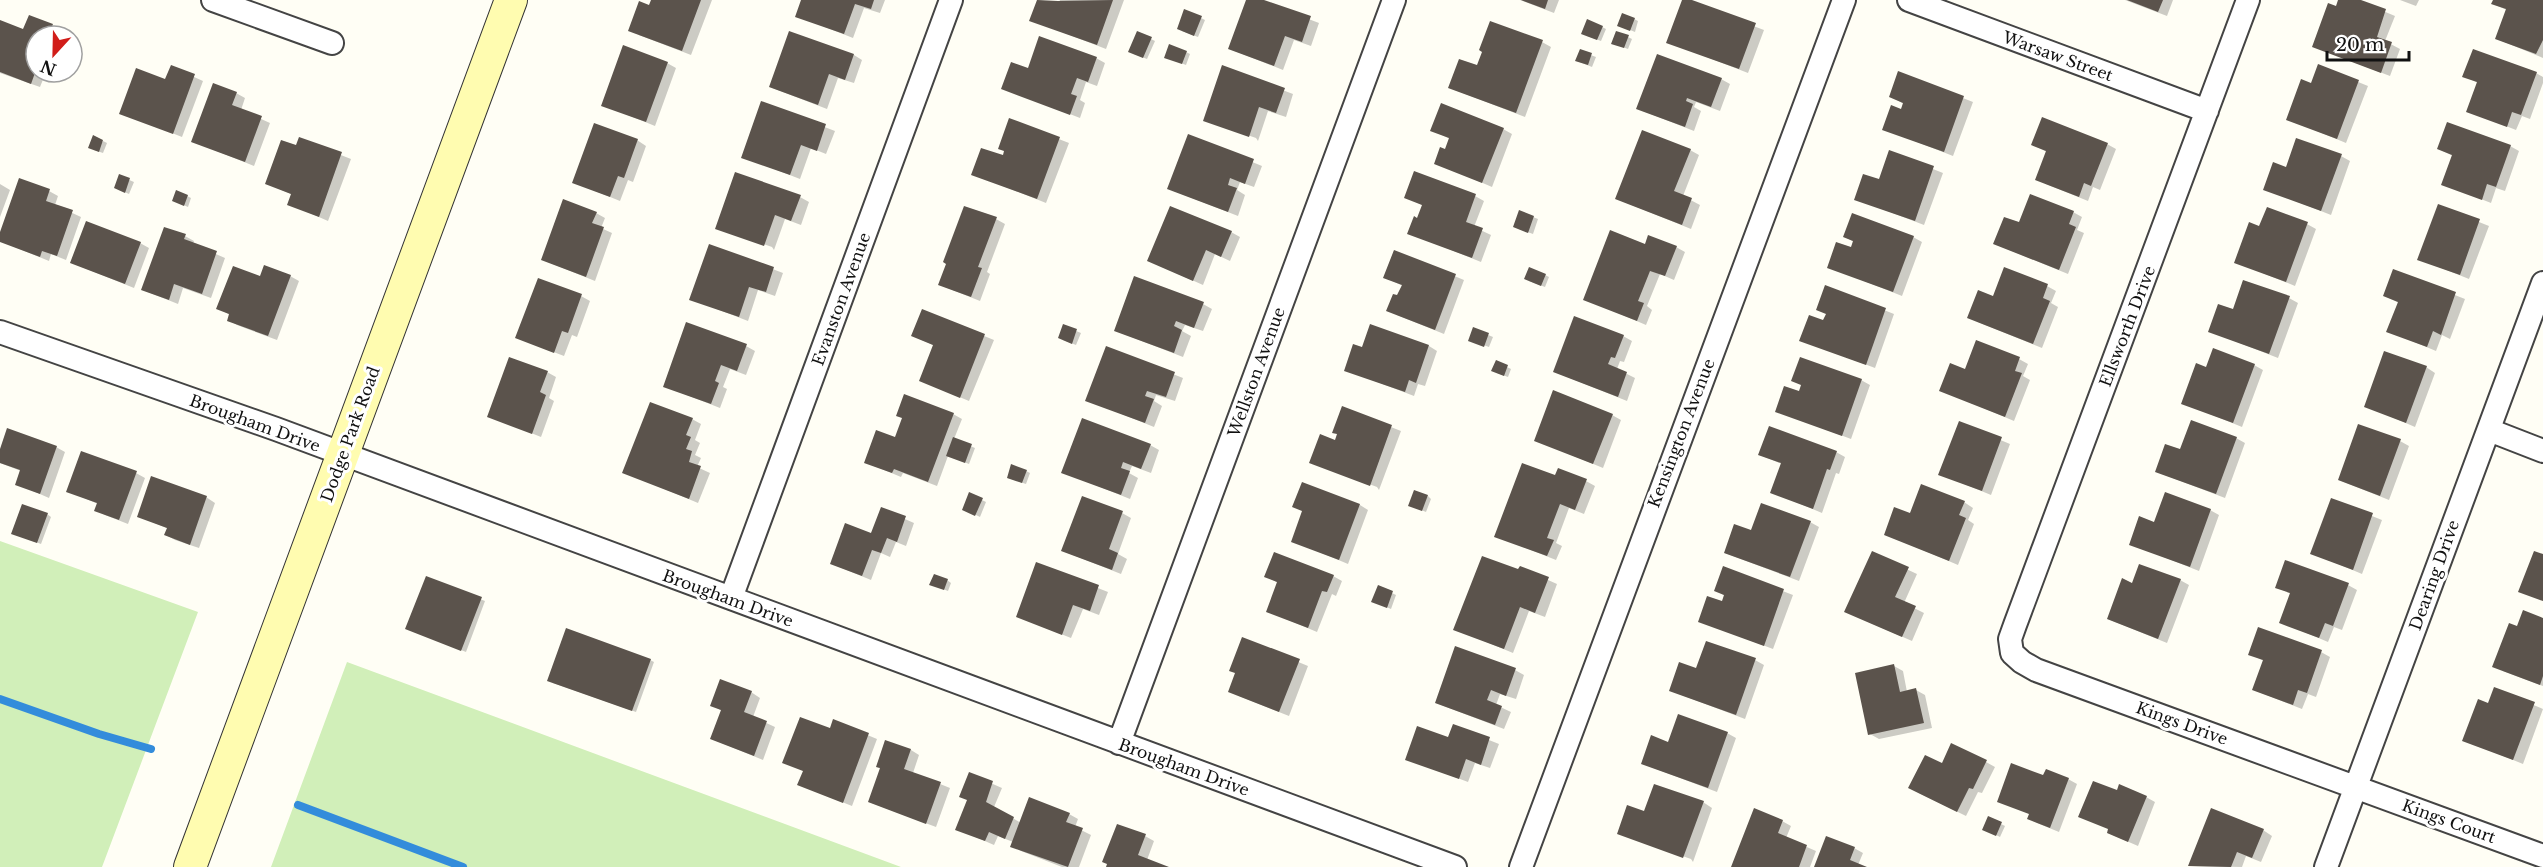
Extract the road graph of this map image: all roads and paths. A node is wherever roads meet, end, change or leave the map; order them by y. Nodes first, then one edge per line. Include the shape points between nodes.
1 (213, 0) edge
2 (511, 0) edge
3 (951, 0) edge
4 (1394, 0) edge
5 (1844, 0) edge
6 (1909, 0) edge
7 (2248, 0) edge
8 (332, 43) dead end
9 (2207, 111) junction
10 (2543, 283) edge
11 (0, 332) edge
12 (2489, 430) junction
13 (2543, 451) edge
14 (343, 454) junction
15 (731, 598) junction
16 (2012, 653) joint
17 (1119, 743) junction
18 (2356, 786) junction
19 (2543, 856) edge
20 (190, 867) edge
21 (1455, 867) edge
22 (1521, 867) edge
23 (2326, 867) edge

1 - 8 street
2 - 14 street, Dodge Park Road
3 - 15 street, Evanston Avenue
4 - 17 street, Wellston Avenue
5 - 22 street, Kensington Avenue
6 - 9 street, Warsaw Street
7 - 9 street, Ellsworth Drive
9 - 16 street, Ellsworth Drive via 2015,625 2010,639
10 - 12 street, Dearing Drive
11 - 14 street, Brougham Drive
12 - 13 street
12 - 18 street, Dearing Drive
14 - 15 street, Brougham Drive
14 - 20 street, Dodge Park Road
15 - 17 street, Brougham Drive
16 - 18 street, Kings Drive via 2036,670
17 - 21 street, Brougham Drive
18 - 19 street, Kings Court
18 - 23 street, Dearing Drive

